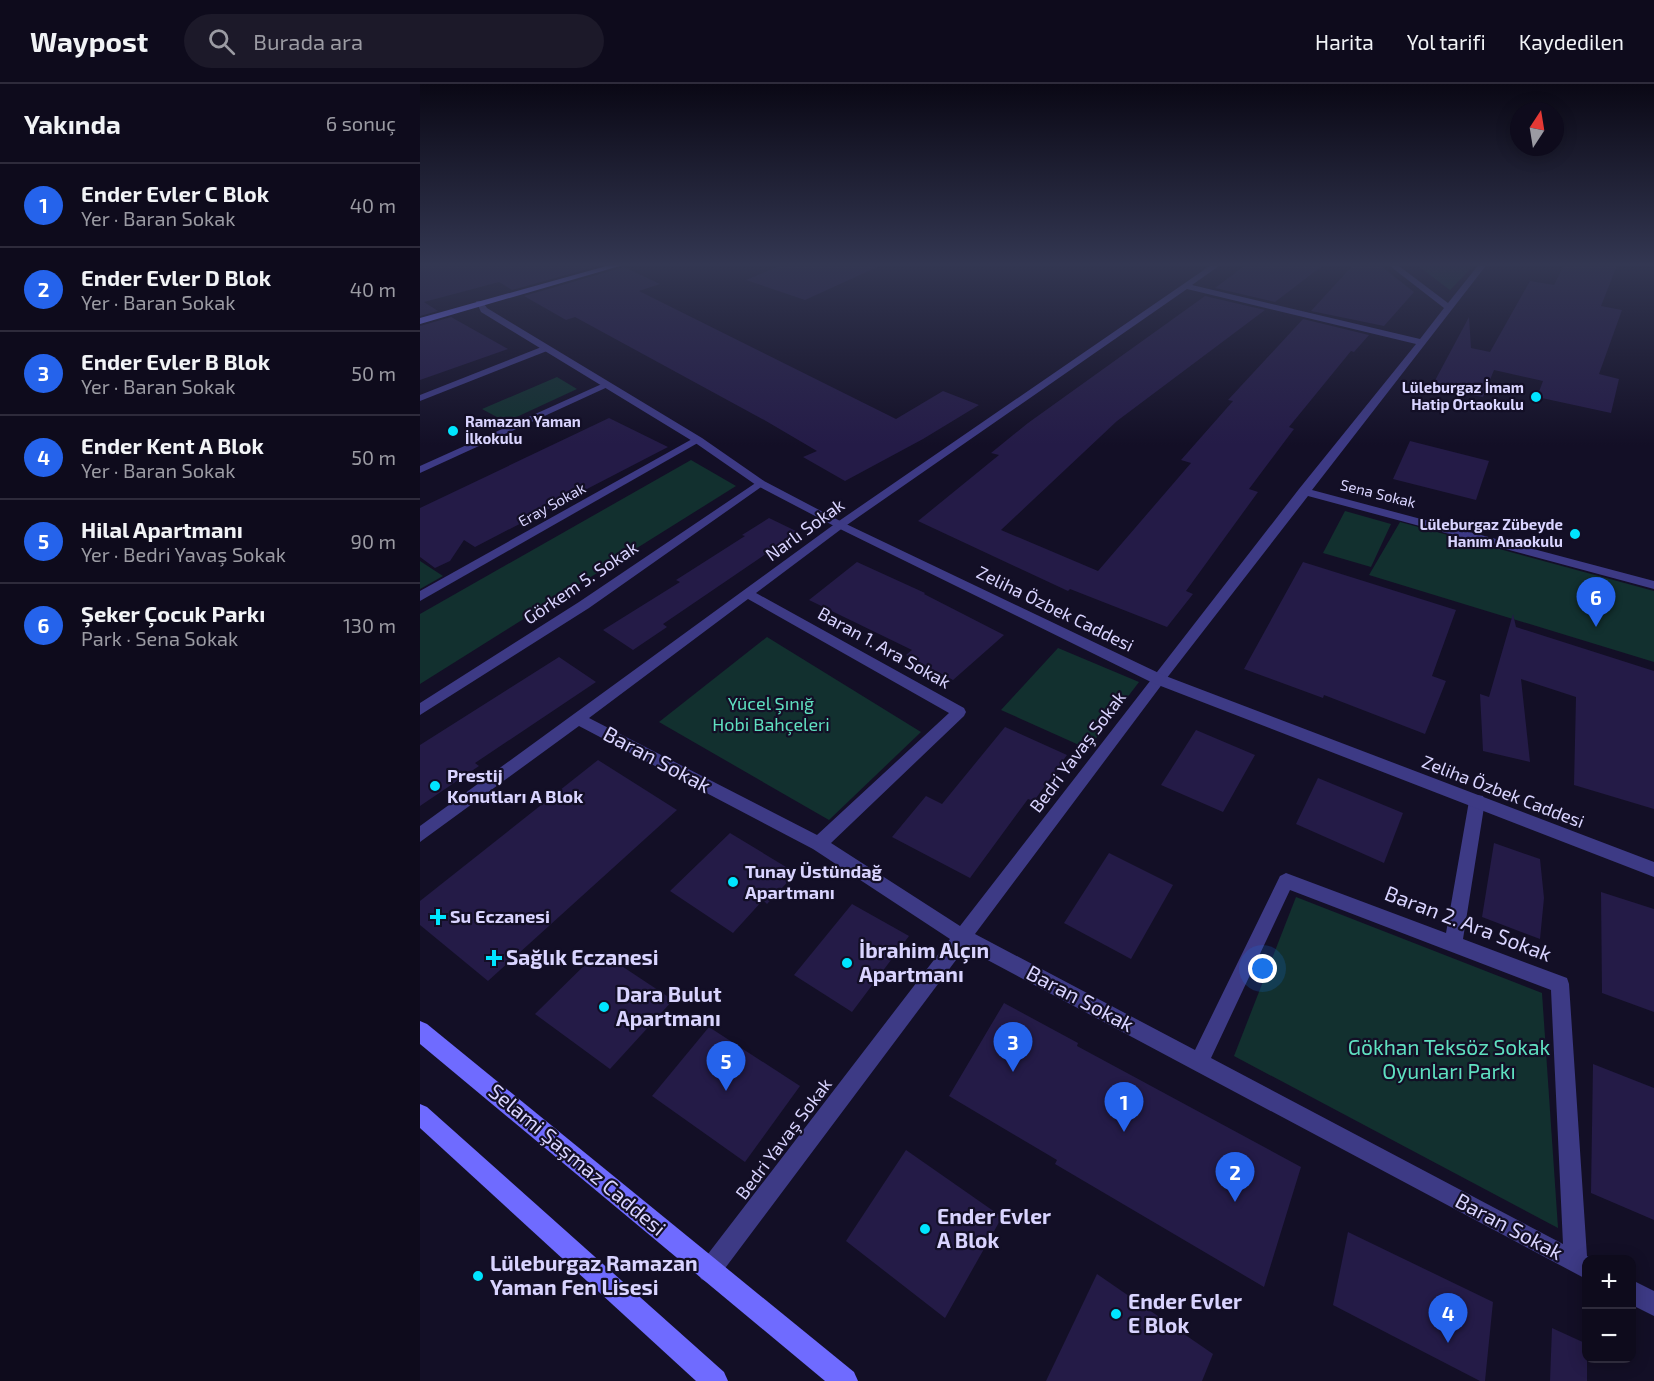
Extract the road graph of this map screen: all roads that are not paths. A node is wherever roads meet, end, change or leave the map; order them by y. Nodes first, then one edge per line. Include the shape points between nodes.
1 (505, 324) edge
2 (1132, 324) edge
3 (1343, 324) edge
4 (1435, 324) edge
5 (1420, 342) junction
6 (544, 349) junction
7 (607, 385) junction
8 (420, 398) edge
9 (698, 440) junction
10 (420, 470) edge
11 (760, 483) junction
12 (1303, 491) junction
13 (840, 525) junction
14 (1654, 585) edge
15 (748, 594) junction
16 (420, 597) edge
17 (1158, 679) junction
18 (420, 710) edge
19 (579, 719) junction
20 (1477, 801) junction
21 (420, 835) edge
22 (819, 844) junction
23 (1654, 870) edge
24 (962, 936) junction
25 (1453, 944) junction
26 (420, 1031) edge
27 (1199, 1062) junction
28 (420, 1114) edge
29 (1581, 1266) edge
30 (710, 1271) junction
31 (1636, 1294) edge
32 (1654, 1304) edge
33 (715, 1381) edge
34 (845, 1381) edge

1 - 6 street, Zeliha Özbek Caddesi
2 - 13 street, Narlı Sokak
3 - 5 street
4 - 5 street, Bedri Yavaş Sokak
5 - 12 street, Bedri Yavaş Sokak
6 - 7 street, Zeliha Özbek Caddesi
6 - 8 street
7 - 9 street, Zeliha Özbek Caddesi
7 - 10 street
9 - 11 street, Zeliha Özbek Caddesi
9 - 16 street, Eray Sokak
11 - 13 street, Zeliha Özbek Caddesi
11 - 18 street, Görkem 5. Sokak via 584,605
12 - 14 street, Sena Sokak
12 - 17 street, Bedri Yavaş Sokak
13 - 15 street, Narlı Sokak
13 - 17 street, Zeliha Özbek Caddesi
15 - 19 street, Narlı Sokak
15 - 22 street, Baran 1. Ara Sokak via 959,712
17 - 20 street, Zeliha Özbek Caddesi
17 - 24 street, Bedri Yavaş Sokak
19 - 21 street, Narlı Sokak
19 - 22 street, Baran Sokak
20 - 23 street, Zeliha Özbek Caddesi
20 - 25 street
22 - 24 street, Baran Sokak
24 - 27 street, Baran Sokak
24 - 30 street, Bedri Yavaş Sokak
25 - 27 street, Baran 2. Ara Sokak via 1286,881
25 - 29 street, Baran 2. Ara Sokak via 1560,984
26 - 30 main road, Selami Şaşmaz Caddesi
27 - 29 street, Baran Sokak
28 - 33 main road
30 - 34 main road, Selami Şaşmaz Caddesi
31 - 32 street

